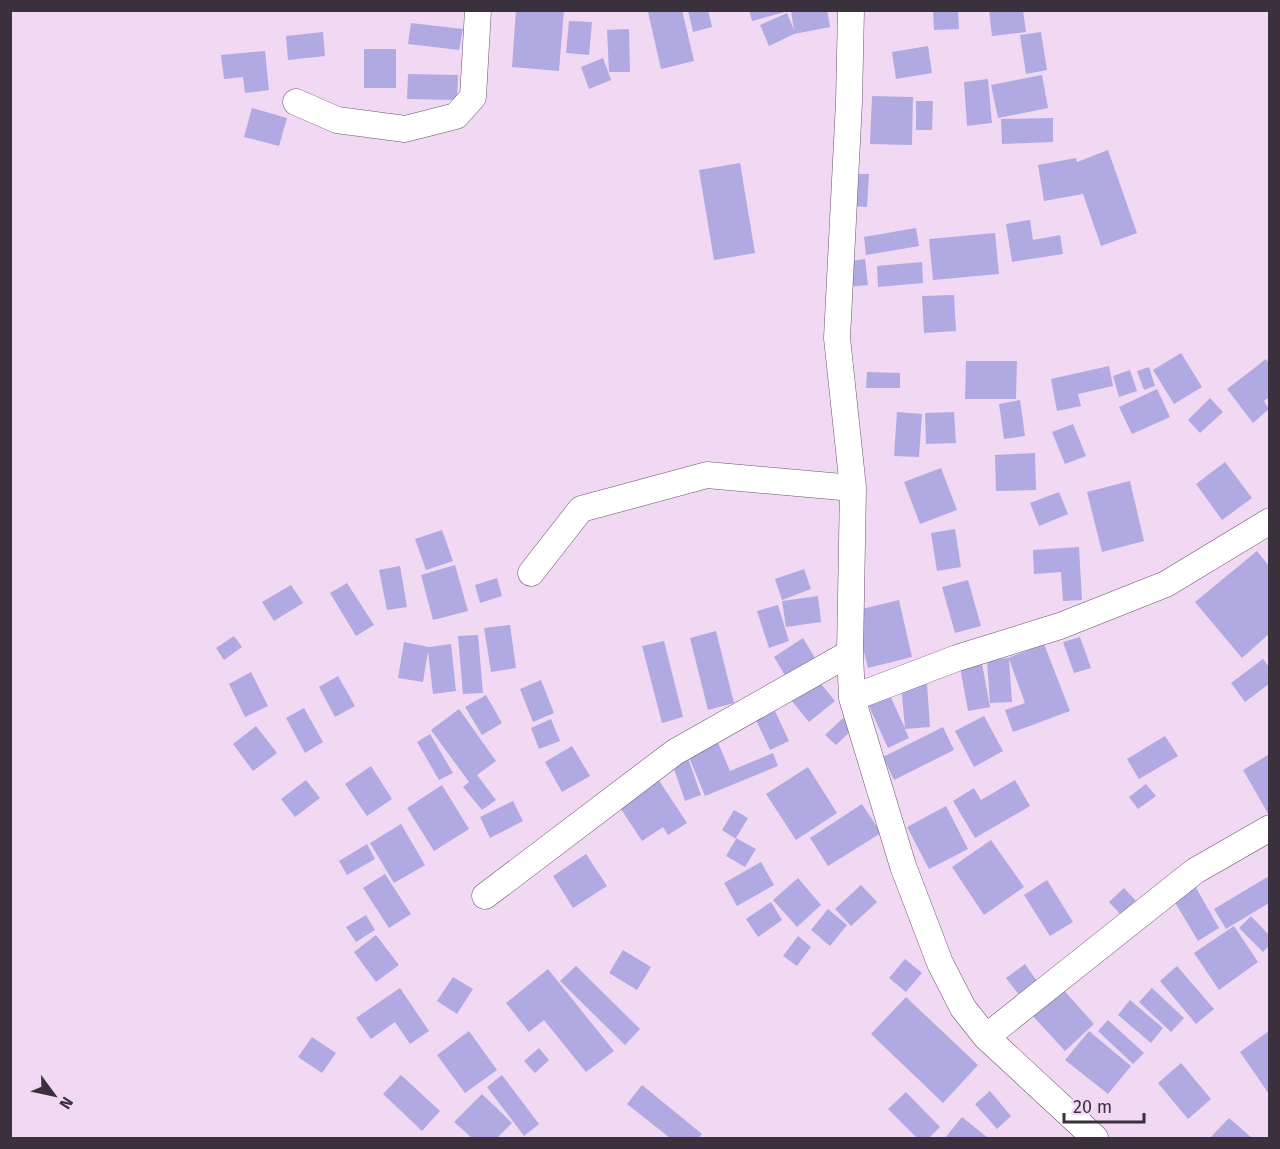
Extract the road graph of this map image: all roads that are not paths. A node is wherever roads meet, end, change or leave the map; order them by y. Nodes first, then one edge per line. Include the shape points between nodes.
1 (478, 10) edge
2 (851, 10) edge
3 (296, 102) dead end
4 (853, 488) junction
5 (1269, 520) edge
6 (531, 573) dead end
7 (850, 653) junction
8 (852, 698) junction
9 (1269, 828) edge
10 (485, 896) dead end
11 (986, 1037) junction
12 (1095, 1138) edge

1 - 3 street via 473,97 456,116 405,129 338,120
2 - 4 street via 837,338
4 - 6 street via 707,475 581,509
4 - 7 street
5 - 8 street via 1166,584 1060,626 957,658
7 - 8 street
7 - 10 street via 675,752
8 - 11 street via 903,866 940,963 963,1008
9 - 11 street via 1195,871
11 - 12 street

